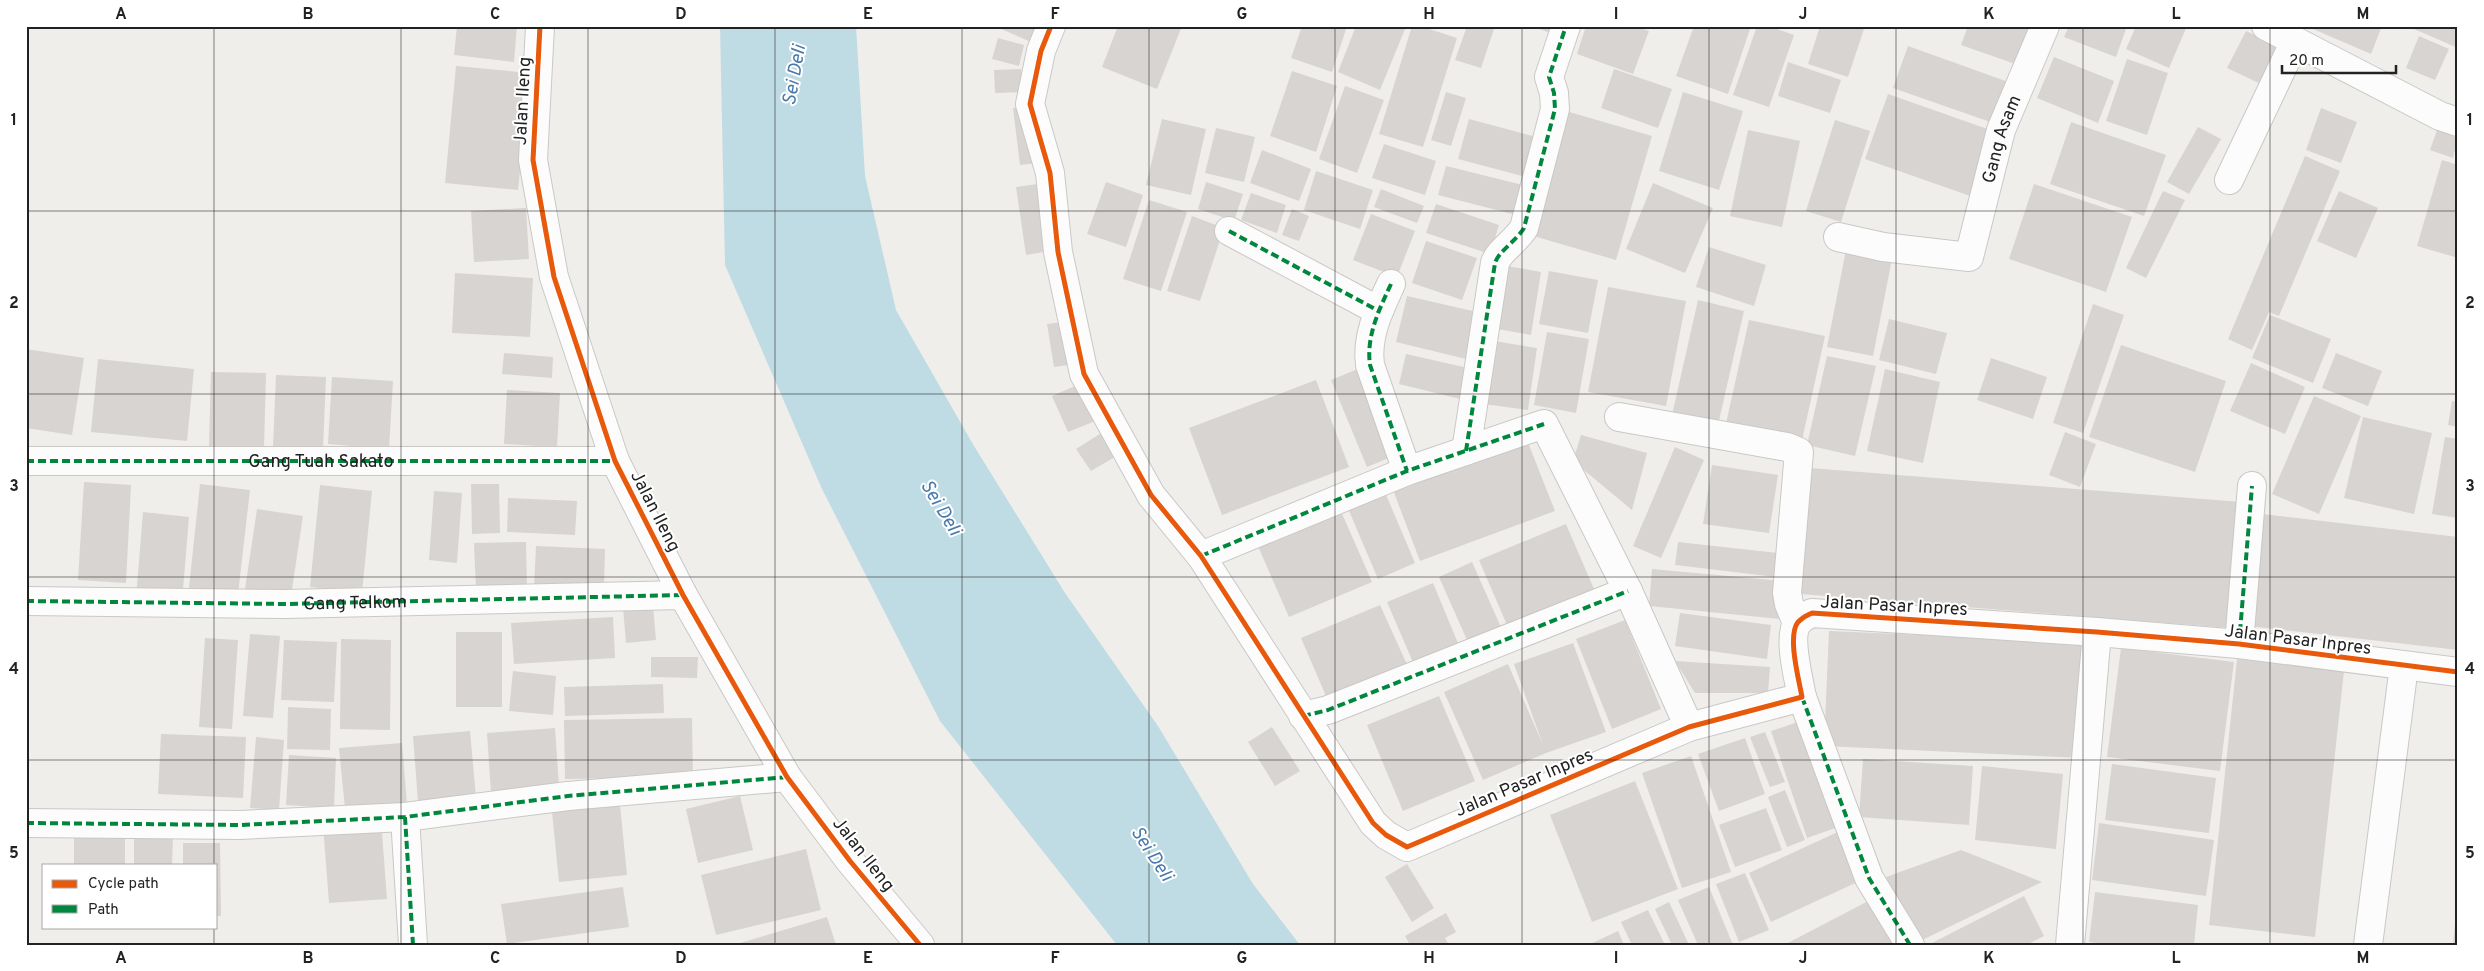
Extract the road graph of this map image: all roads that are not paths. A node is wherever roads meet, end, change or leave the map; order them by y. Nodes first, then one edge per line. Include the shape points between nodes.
1 (540, 26) edge
2 (1051, 26) edge
3 (1566, 26) edge
4 (2045, 26) edge
5 (2266, 26) edge
6 (2295, 42) junction
7 (2458, 122) edge
8 (2229, 180) dead end
9 (1229, 231) dead end
10 (1838, 237) dead end
11 (1391, 284) dead end
12 (1379, 311) junction
13 (1619, 417) dead end
14 (1466, 451) junction
15 (26, 461) edge
16 (616, 461) junction
17 (1408, 471) junction
18 (2252, 486) dead end
19 (1201, 556) junction
20 (1628, 591) junction
21 (684, 595) junction
22 (26, 601) edge
23 (1797, 623) junction
24 (2096, 632) junction
25 (2239, 644) junction
26 (2404, 666) junction
27 (2458, 672) edge
28 (1802, 697) junction
29 (1303, 716) junction
30 (1689, 726) junction
31 (787, 777) junction
32 (405, 817) junction
33 (26, 823) edge
34 (412, 945) edge
35 (920, 945) edge
36 (1910, 945) edge
37 (2070, 945) edge
38 (2368, 945) edge

1 - 16 street, Jalan Ileng via 533,160 554,278
2 - 19 street via 1041,51 1030,104 1050,173 1058,252 1084,374 1151,495
3 - 14 street via 1548,78 1555,108 1524,228 1494,263
4 - 10 street, Gang Asam via 2001,130 1969,257 1883,247
5 - 6 street
6 - 7 street via 2440,116
6 - 8 street
9 - 12 street
11 - 12 street
12 - 17 street via 1368,348 1370,365
13 - 23 street via 1787,447 1799,452 1787,593
14 - 17 street
14 - 20 street via 1544,424
15 - 16 street, Gang Tuah Sakato
16 - 21 street, Jalan Ileng
17 - 19 street
18 - 25 street
19 - 29 street
20 - 29 street via 1328,710
20 - 30 street
21 - 22 street, Gang Telkom via 285,604
21 - 31 street, Jalan Ileng
23 - 24 street, Jalan Pasar Inpres via 1812,613
23 - 28 street, Jalan Pasar Inpres via 1794,646
24 - 25 street, Jalan Pasar Inpres
24 - 37 street
25 - 26 street, Jalan Pasar Inpres
26 - 27 street, Jalan Pasar Inpres
26 - 38 street
28 - 30 street, Jalan Pasar Inpres
28 - 36 street via 1869,878
29 - 30 street, Jalan Pasar Inpres via 1373,823 1386,836 1407,847
31 - 32 street via 568,796
31 - 35 street, Jalan Ileng via 850,861
32 - 33 street via 240,825
32 - 34 street

